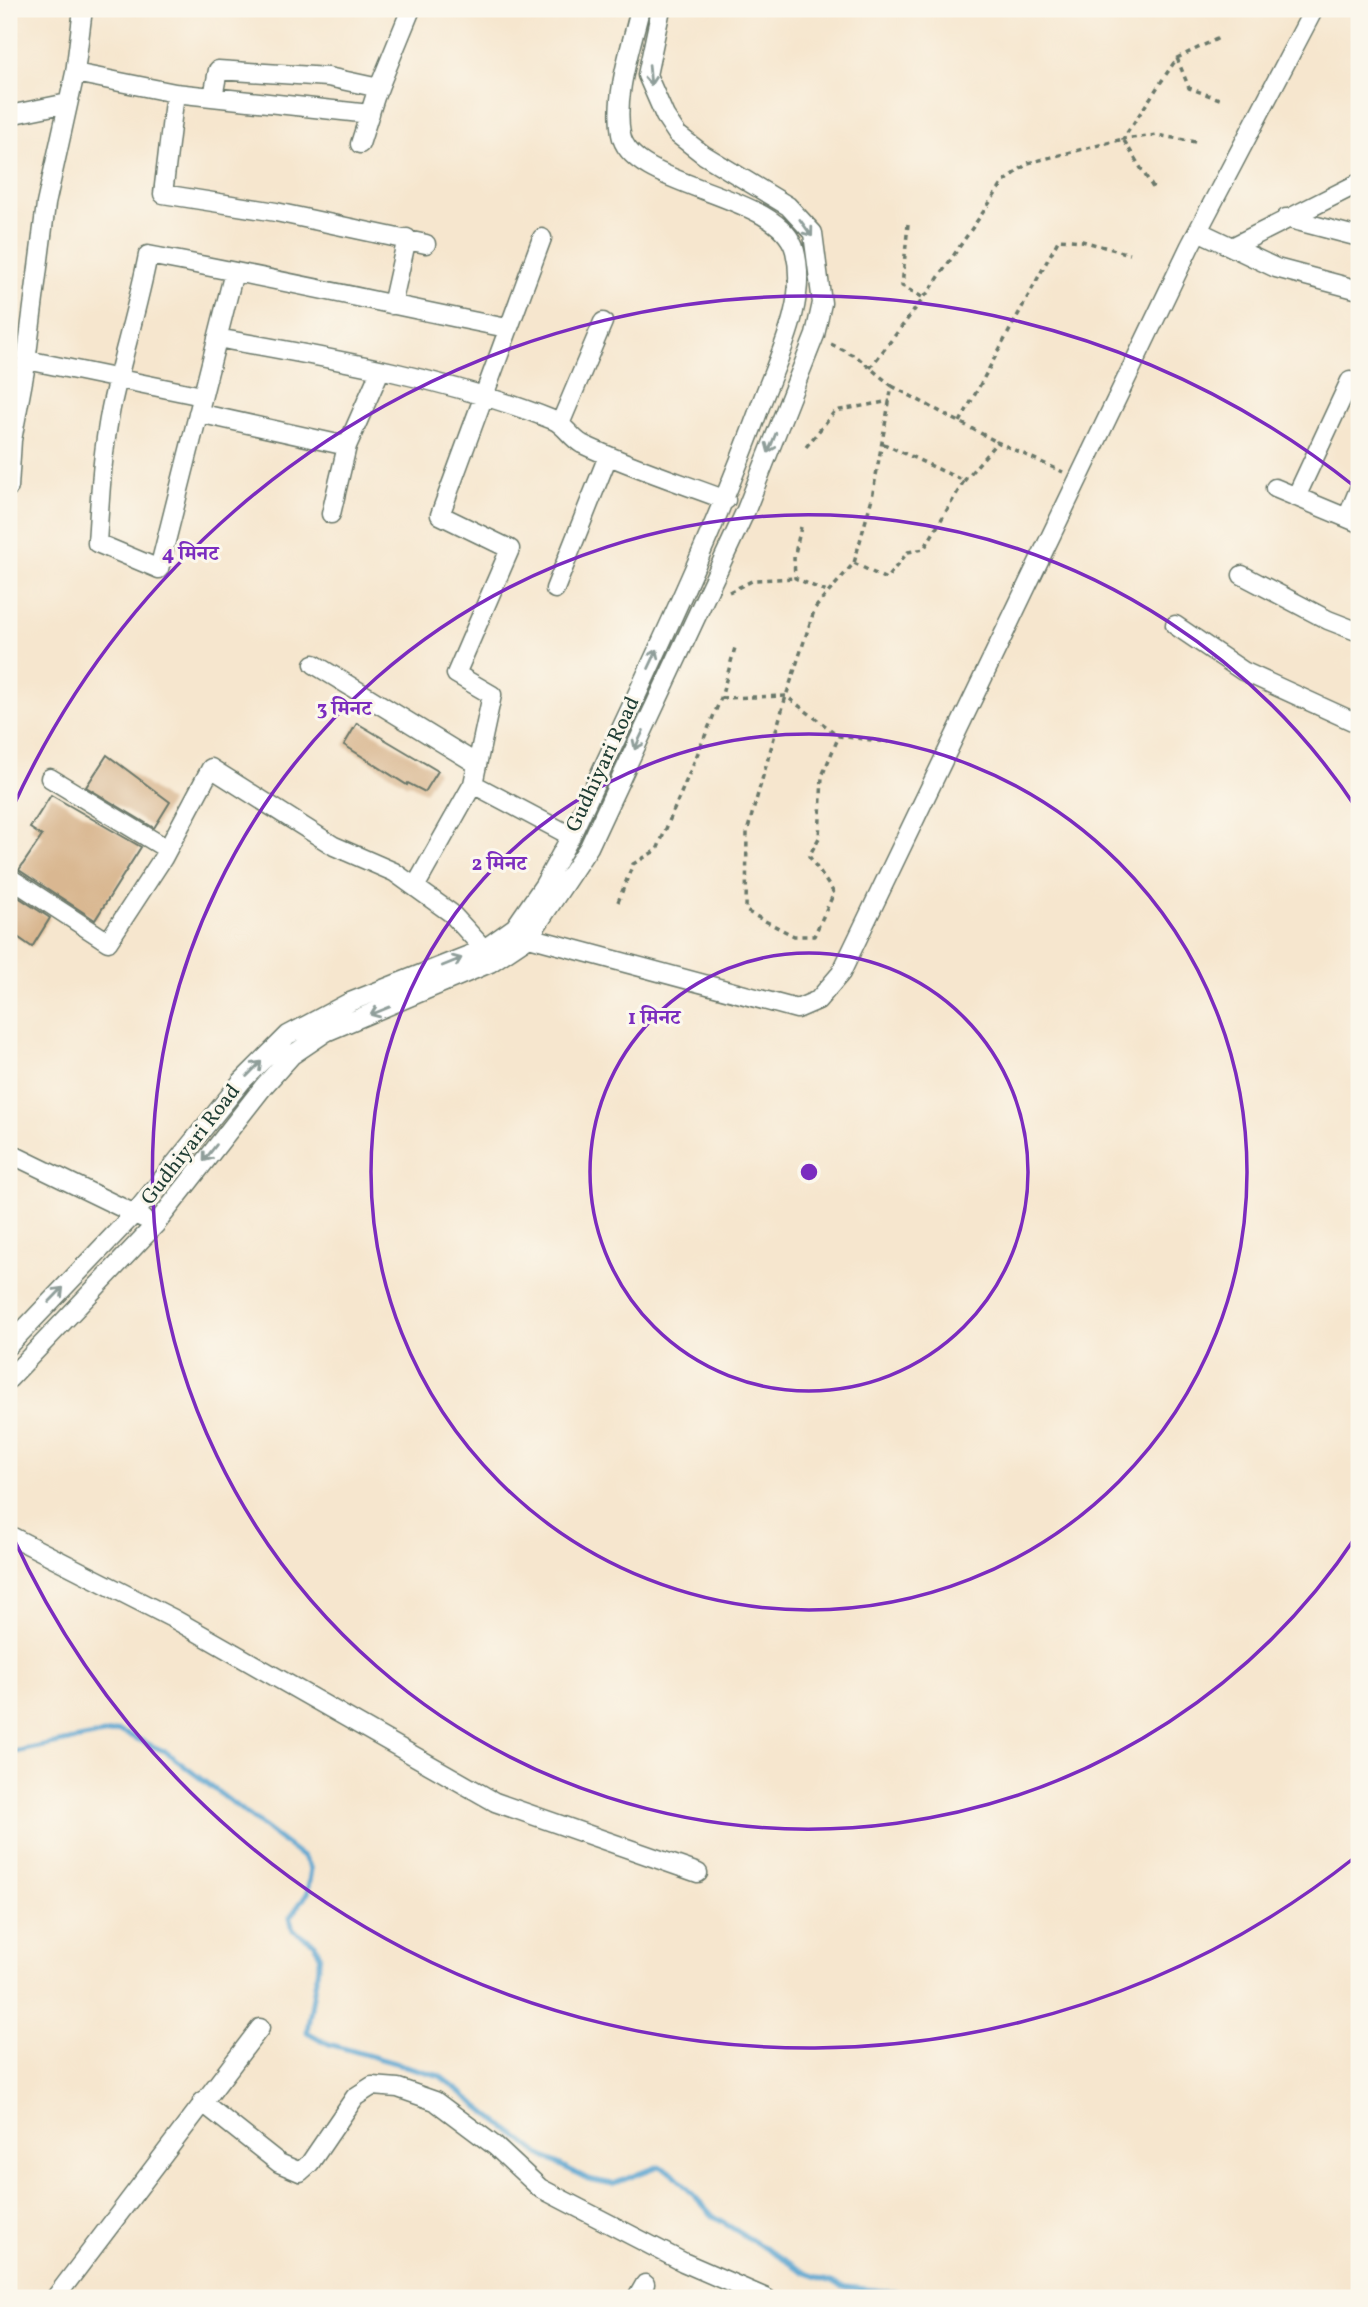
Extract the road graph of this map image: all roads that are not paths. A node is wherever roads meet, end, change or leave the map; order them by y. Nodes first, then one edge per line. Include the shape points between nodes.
1 (83, 9) edge
2 (411, 9) edge
3 (640, 9) edge
4 (661, 9) edge
5 (1314, 9) edge
6 (75, 73) junction
7 (379, 88) junction
8 (175, 93) junction
9 (214, 97) junction
10 (68, 103) junction
11 (370, 114) junction
12 (9, 115) edge
13 (360, 144) dead end
14 (1359, 183) edge
15 (1286, 218) junction
16 (1198, 231) junction
17 (1359, 237) edge
18 (542, 238) dead end
19 (407, 239) junction
20 (426, 244) dead end
21 (1234, 247) junction
22 (234, 272) junction
23 (1359, 290) edge
24 (392, 305) junction
25 (603, 322) dead end
26 (791, 322) junction
27 (507, 328) junction
28 (816, 331) junction
29 (216, 338) junction
30 (27, 360) junction
31 (380, 371) junction
32 (119, 379) junction
33 (1350, 381) dead end
34 (481, 396) junction
35 (200, 405) junction
36 (560, 424) junction
37 (347, 446) junction
38 (608, 456) junction
39 (9, 487) edge
40 (1275, 488) dead end
41 (1359, 489) edge
42 (1296, 497) junction
43 (726, 500) junction
44 (331, 514) dead end
45 (1353, 521) edge
46 (1242, 575) dead end
47 (555, 589) dead end
48 (1175, 625) dead end
49 (1359, 632) edge
50 (314, 664) dead end
51 (1359, 724) edge
52 (477, 764) junction
53 (50, 778) dead end
54 (473, 784) junction
55 (571, 836) junction
56 (167, 849) junction
57 (13, 880) dead end
58 (415, 887) junction
59 (529, 937) junction
60 (484, 949) junction
61 (9, 1153) edge
62 (134, 1213) junction
63 (156, 1224) junction
64 (9, 1345) edge
65 (9, 1379) edge
66 (9, 1535) edge
67 (698, 1873) dead end
68 (260, 2028) dead end
69 (202, 2102) junction
70 (57, 2298) edge
71 (766, 2298) edge

1 - 6 street
2 - 7 street
3 - 26 street, Gudhiyari Road via 619,106 621,137 635,155 658,171 767,218 788,236 795,250 797,281
4 -> 28 street, Gudhiyari Road via 647,75 654,97 677,134 788,206 813,233 822,303
5 - 16 street
6 - 8 street
6 - 10 street
7 - 9 street via 328,77 218,70
7 - 11 street
8 - 9 street
8 - 19 street via 163,194
9 - 11 street
10 - 12 street
10 - 30 street via 46,204
11 - 13 street
14 - 15 street
15 - 17 street
15 - 21 street
16 - 21 street
16 - 59 street via 841,973 818,1000 797,1009
18 - 27 street
19 - 20 street
19 - 24 street
21 - 23 street via 1276,268
22 - 24 street
22 - 29 street
22 - 32 street via 148,255
24 - 27 street
25 - 36 street
26 - 28 street
26 - 43 street, Gudhiyari Road
27 - 34 street
28 -> 59 street, Gudhiyari Road via 746,510 589,847
29 - 31 street
29 - 35 street
30 - 32 street
30 - 39 street via 12,440
31 - 34 street
31 - 37 street
32 - 35 street
32 - 35 street via 101,466 97,543 159,569
33 - 42 street
34 - 36 street
34 - 52 street via 440,515 510,549 456,674 492,695
35 - 37 street
36 - 38 street via 576,441
37 - 44 street
38 - 43 street
38 - 47 street
40 - 42 street
41 - 45 street
42 - 45 street
55 -> 43 street, Gudhiyari Road
46 - 49 street
48 - 51 street via 1243,671
50 - 52 street
52 - 54 street
53 - 56 street
54 - 55 street
54 - 58 street
55 - 60 street, Gudhiyari Road via 514,927
56 - 57 street via 108,942
56 - 58 street via 211,768 334,846 394,872
58 - 60 street via 451,913
59 -> 63 street, Gudhiyari Road via 490,963 326,1032 292,1055
62 -> 60 street, Gudhiyari Road via 241,1082 288,1035 350,1002
61 - 62 street
62 - 63 street
64 -> 62 street, Gudhiyari Road
63 - 65 street, Gudhiyari Road
66 - 67 street via 174,1619 495,1802
68 - 69 street
69 - 70 street
69 - 71 street via 279,2163 300,2172 355,2096 372,2086 398,2088 435,2101 495,2146 540,2188 670,2256

